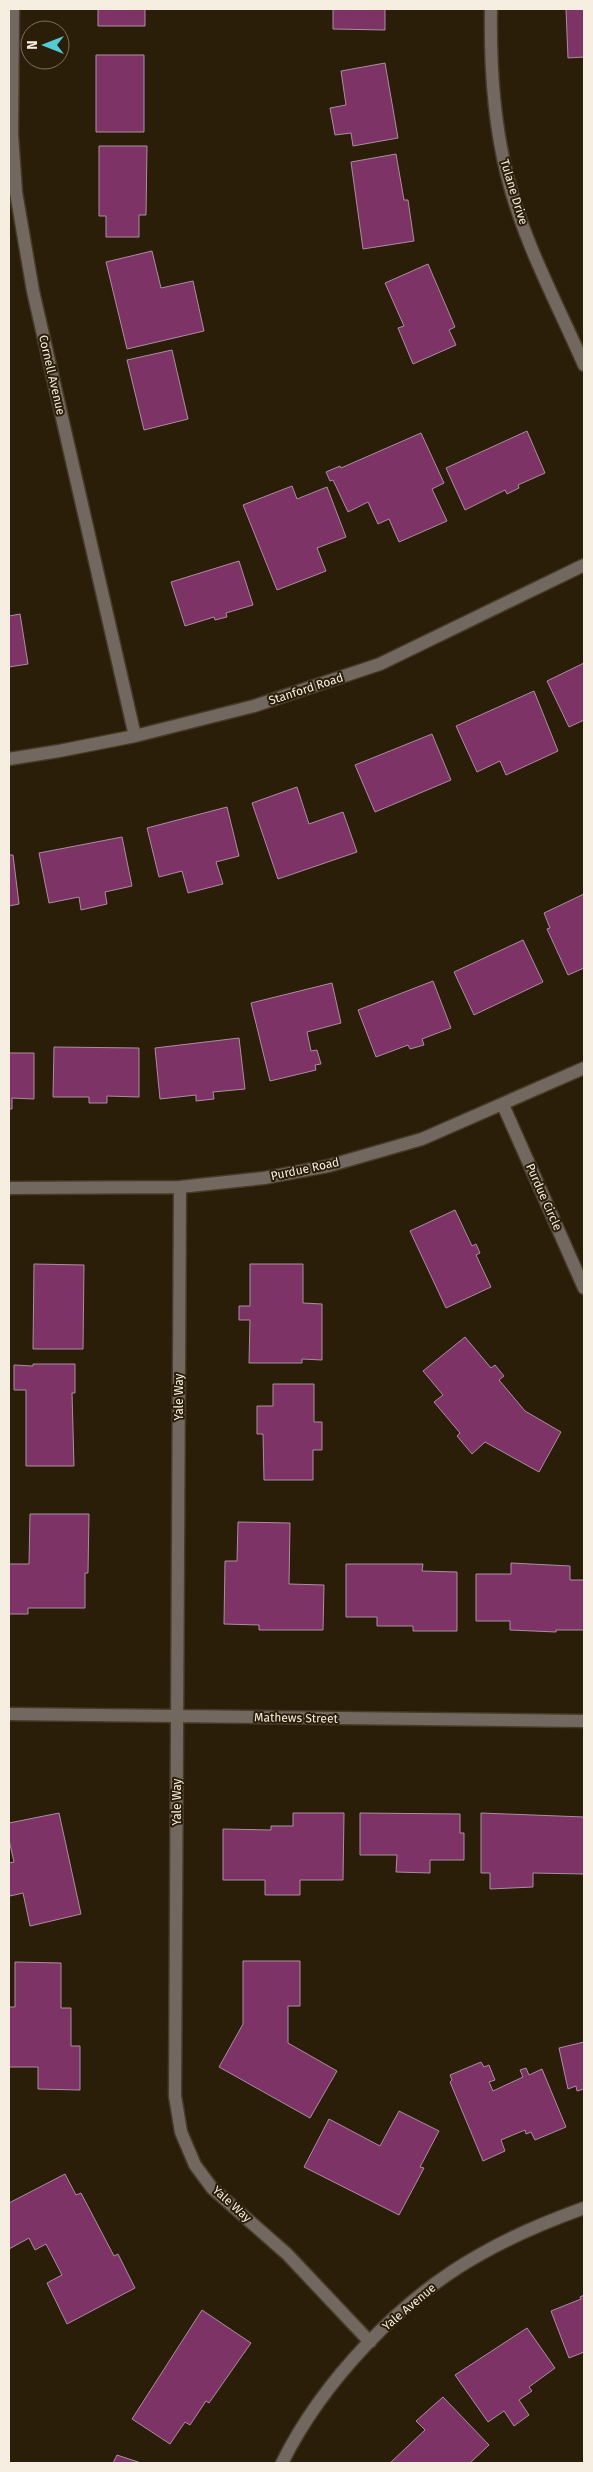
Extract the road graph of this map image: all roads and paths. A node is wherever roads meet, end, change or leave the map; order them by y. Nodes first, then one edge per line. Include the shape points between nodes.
1 (13, 9) edge
2 (491, 9) edge
3 (584, 365) edge
4 (584, 565) edge
5 (135, 736) junction
6 (9, 759) edge
7 (584, 1068) edge
8 (503, 1105) junction
9 (180, 1187) junction
10 (9, 1188) edge
11 (584, 1288) edge
12 (9, 1714) edge
13 (177, 1716) junction
14 (584, 1721) edge
15 (584, 2208) edge
16 (370, 2342) junction
17 (282, 2463) edge

1 - 5 street, Cornell Avenue via 16,192 32,291
2 - 3 street, Tulane Drive via 494,113 507,175 520,218
4 - 5 street, Stanford Road via 380,664 254,706
5 - 6 street, Stanford Road
7 - 8 street, Purdue Road
8 - 9 street, Purdue Road via 422,1139 328,1166 264,1178
8 - 11 street, Purdue Circle
9 - 10 street, Purdue Road
9 - 13 street, Yale Way
12 - 13 street, Mathews Street
13 - 14 street, Mathews Street
13 - 16 street, Yale Way via 175,2096 181,2132 195,2165 212,2188 287,2254
15 - 16 street, Yale Avenue via 537,2225 479,2255 425,2292
16 - 17 street, Yale Avenue via 327,2391

